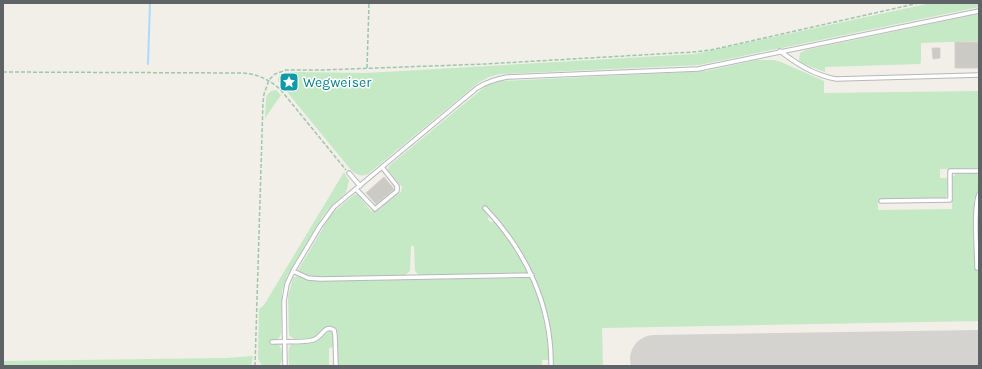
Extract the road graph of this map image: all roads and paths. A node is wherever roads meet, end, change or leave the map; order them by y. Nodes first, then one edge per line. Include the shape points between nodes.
1 (369, 3) edge
2 (919, 3) edge
3 (979, 11) edge
4 (780, 51) junction
5 (367, 68) junction
6 (3, 72) edge
7 (979, 76) edge
8 (269, 80) junction
9 (382, 167) junction
10 (979, 171) edge
11 (349, 174) joint
12 (360, 186) junction
13 (356, 189) junction
14 (979, 194) edge
15 (881, 201) dead end
16 (485, 208) dead end
17 (979, 268) edge
18 (293, 271) junction
19 (532, 275) junction
20 (285, 341) junction
21 (272, 342) dead end
22 (255, 366) edge
23 (285, 366) edge
24 (336, 366) edge
25 (551, 366) edge

1 - 5 path
2 - 5 path via 711,50 485,64
3 - 4 lane
4 - 7 lane via 798,65 824,77
4 - 9 lane via 698,69 496,79 477,88
5 - 8 path via 283,70
6 - 8 path via 247,73
8 - 11 path via 282,91
8 - 22 path via 263,102
9 - 12 lane
9 - 13 lane via 398,189 382,203 373,208
10 - 15 lane via 950,171 950,200
11 - 12 lane
12 - 13 lane
13 - 18 lane via 329,212
14 - 17 lane via 976,216
16 - 19 lane via 502,226
18 - 19 lane via 308,278 320,279
18 - 20 lane via 285,293
19 - 25 lane via 546,319
20 - 21 lane
20 - 23 lane
20 - 24 lane via 315,340 326,329 331,328 335,335

